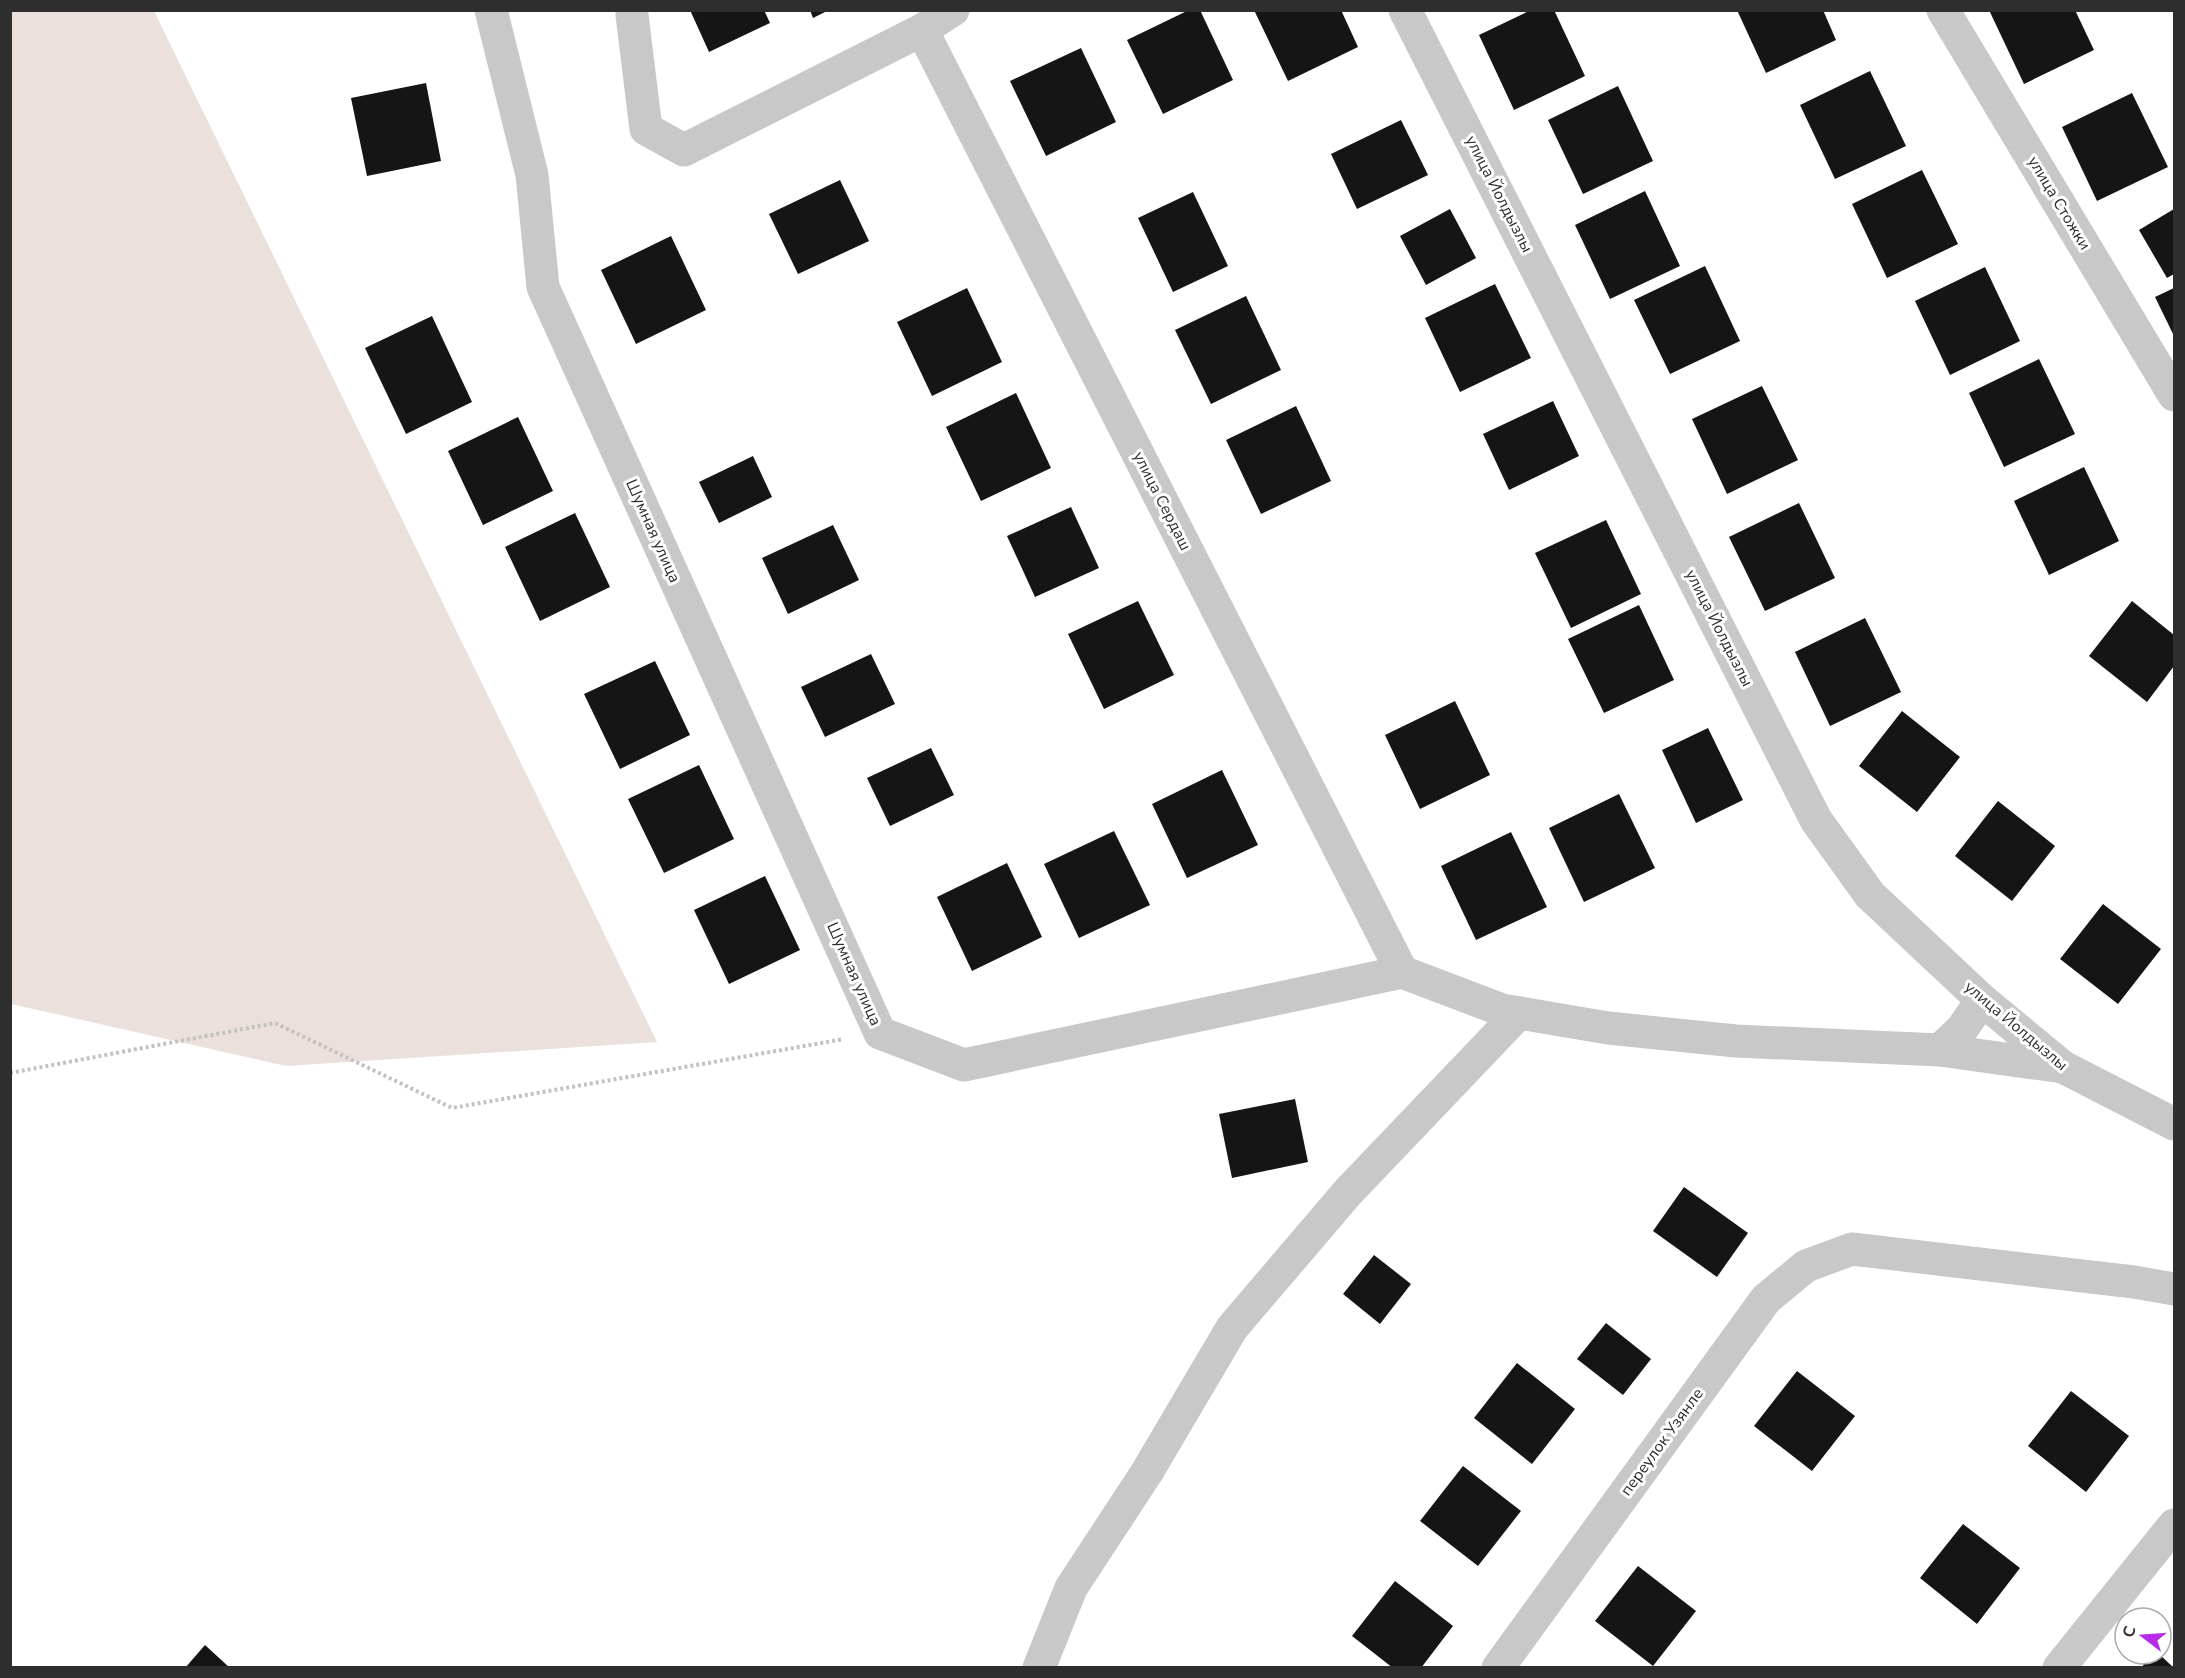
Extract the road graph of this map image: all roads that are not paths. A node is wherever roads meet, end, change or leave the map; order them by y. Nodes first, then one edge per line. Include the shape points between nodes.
1 (491, 10) edge
2 (953, 10) edge
3 (1405, 10) edge
4 (1943, 10) edge
5 (632, 15) dead end
6 (922, 30) junction
7 (2175, 395) edge
8 (1401, 972) junction
9 (1982, 1000) junction
10 (1519, 1013) junction
11 (1940, 1050) junction
12 (2063, 1067) junction
13 (2175, 1124) edge
14 (2175, 1289) edge
15 (2175, 1525) edge
16 (1040, 1668) edge
17 (1498, 1668) edge
18 (2059, 1668) edge

1 - 8 street, Шумная улица via 532,175 543,287 880,1033 964,1065
2 - 6 street
3 - 9 street, улица Йолдызлы via 1816,820 1870,895
4 - 7 street, улица Стожки
5 - 6 street via 646,129 684,150
6 - 8 street, улица Сердаш
8 - 10 street
9 - 11 street via 1962,1029
9 - 12 street, улица Йолдызлы
10 - 11 street via 1608,1028 1736,1041
10 - 16 street via 1348,1192 1232,1328 1147,1472 1071,1588
11 - 12 street
12 - 13 street, улица Йолдызлы
14 - 17 street, переулок Узянле via 1852,1249 1806,1266 1766,1299
15 - 18 street

